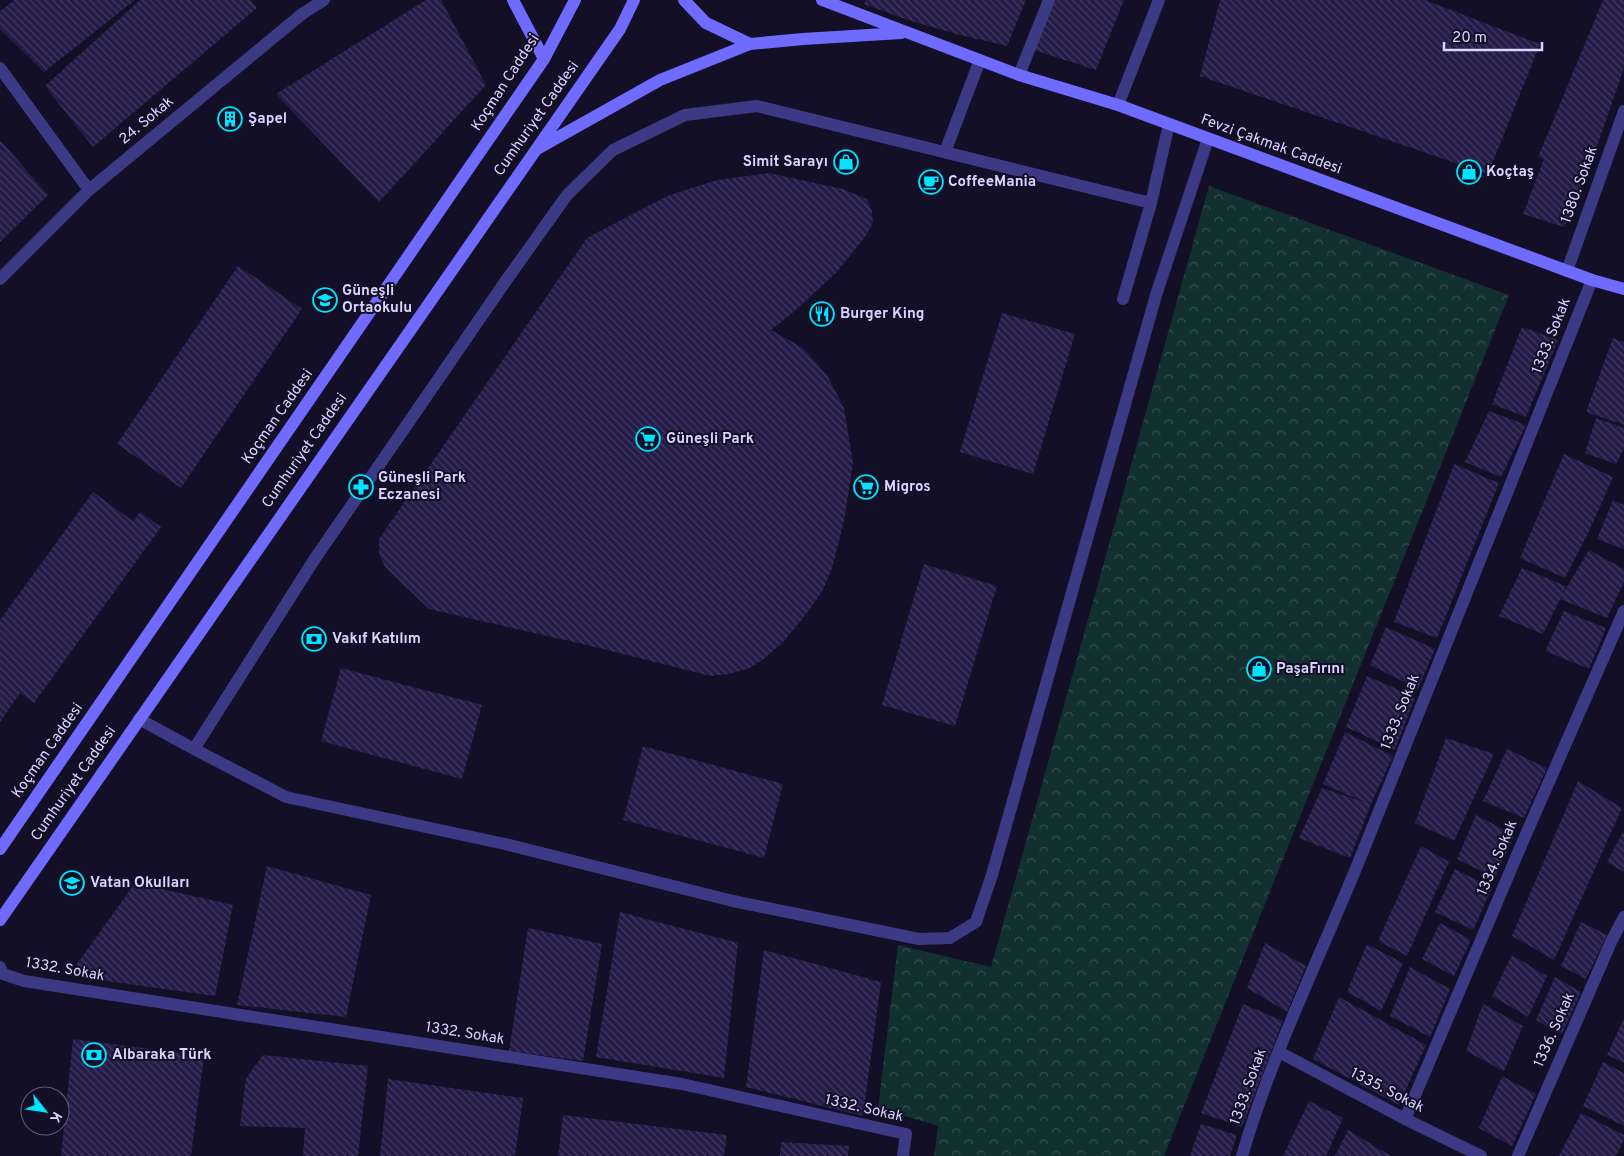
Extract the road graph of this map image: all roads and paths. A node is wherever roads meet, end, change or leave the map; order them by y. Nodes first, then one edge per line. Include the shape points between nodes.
1 (324, 0) edge
2 (513, 0) edge
3 (575, 0) edge
4 (634, 0) edge
5 (684, 0) edge
6 (822, 0) edge
7 (1049, 0) edge
8 (1159, 0) edge
9 (906, 33) junction
10 (750, 44) junction
11 (544, 59) junction
12 (980, 60) junction
13 (0, 68) edge
14 (1019, 75) junction
15 (1118, 105) junction
16 (1624, 110) edge
17 (1169, 124) junction
18 (1208, 138) junction
19 (534, 151) junction
20 (945, 152) junction
21 (89, 190) junction
22 (1151, 203) junction
23 (1567, 271) junction
24 (0, 279) edge
25 (1592, 280) junction
26 (1624, 289) edge
27 (1123, 299) dead end
28 (1624, 611) edge
29 (139, 719) junction
30 (194, 749) junction
31 (2, 842) edge
32 (1624, 917) edge
33 (0, 920) edge
34 (0, 968) edge
35 (1279, 1052) junction
36 (1405, 1119) junction
37 (903, 1156) edge
38 (1242, 1156) edge
39 (1481, 1156) edge
40 (1518, 1156) edge

1 - 21 street, 24. Sokak via 302,14
2 - 11 main road
3 - 11 main road, Koçman Caddesi
4 - 19 main road, Cumhuriyet Caddesi via 620,29
5 - 10 main road via 706,23
6 - 9 main road, Fevzi Çakmak Caddesi
7 - 14 street
8 - 15 street
9 - 10 main road
9 - 12 main road, Fevzi Çakmak Caddesi
10 - 19 main road via 660,80
11 - 31 main road, Koçman Caddesi
12 - 14 main road, Fevzi Çakmak Caddesi
12 - 20 street
13 - 21 street
14 - 15 main road, Fevzi Çakmak Caddesi
15 - 17 main road, Fevzi Çakmak Caddesi
16 - 23 street, 1380. Sokak
17 - 18 main road, Fevzi Çakmak Caddesi
17 - 22 street
18 - 23 main road, Fevzi Çakmak Caddesi
18 - 30 street via 1156,295 992,875 976,922 950,938 919,939 733,901 505,844 286,797
19 - 29 main road, Cumhuriyet Caddesi
20 - 22 street
20 - 30 street via 757,106 685,115 613,150 567,195 516,266 314,560
21 - 24 street, 24. Sokak
22 - 27 street
23 - 25 main road, Fevzi Çakmak Caddesi
25 - 26 main road, Fevzi Çakmak Caddesi
25 - 35 street, 1333. Sokak via 1344,899
28 - 36 street, 1334. Sokak
29 - 30 street
29 - 33 main road, Cumhuriyet Caddesi
32 - 40 street, 1336. Sokak
34 - 37 street, 1332. Sokak via 3,974 24,981 682,1084 906,1134
35 - 36 street, 1335. Sokak
35 - 38 street, 1333. Sokak
36 - 39 street, 1335. Sokak

